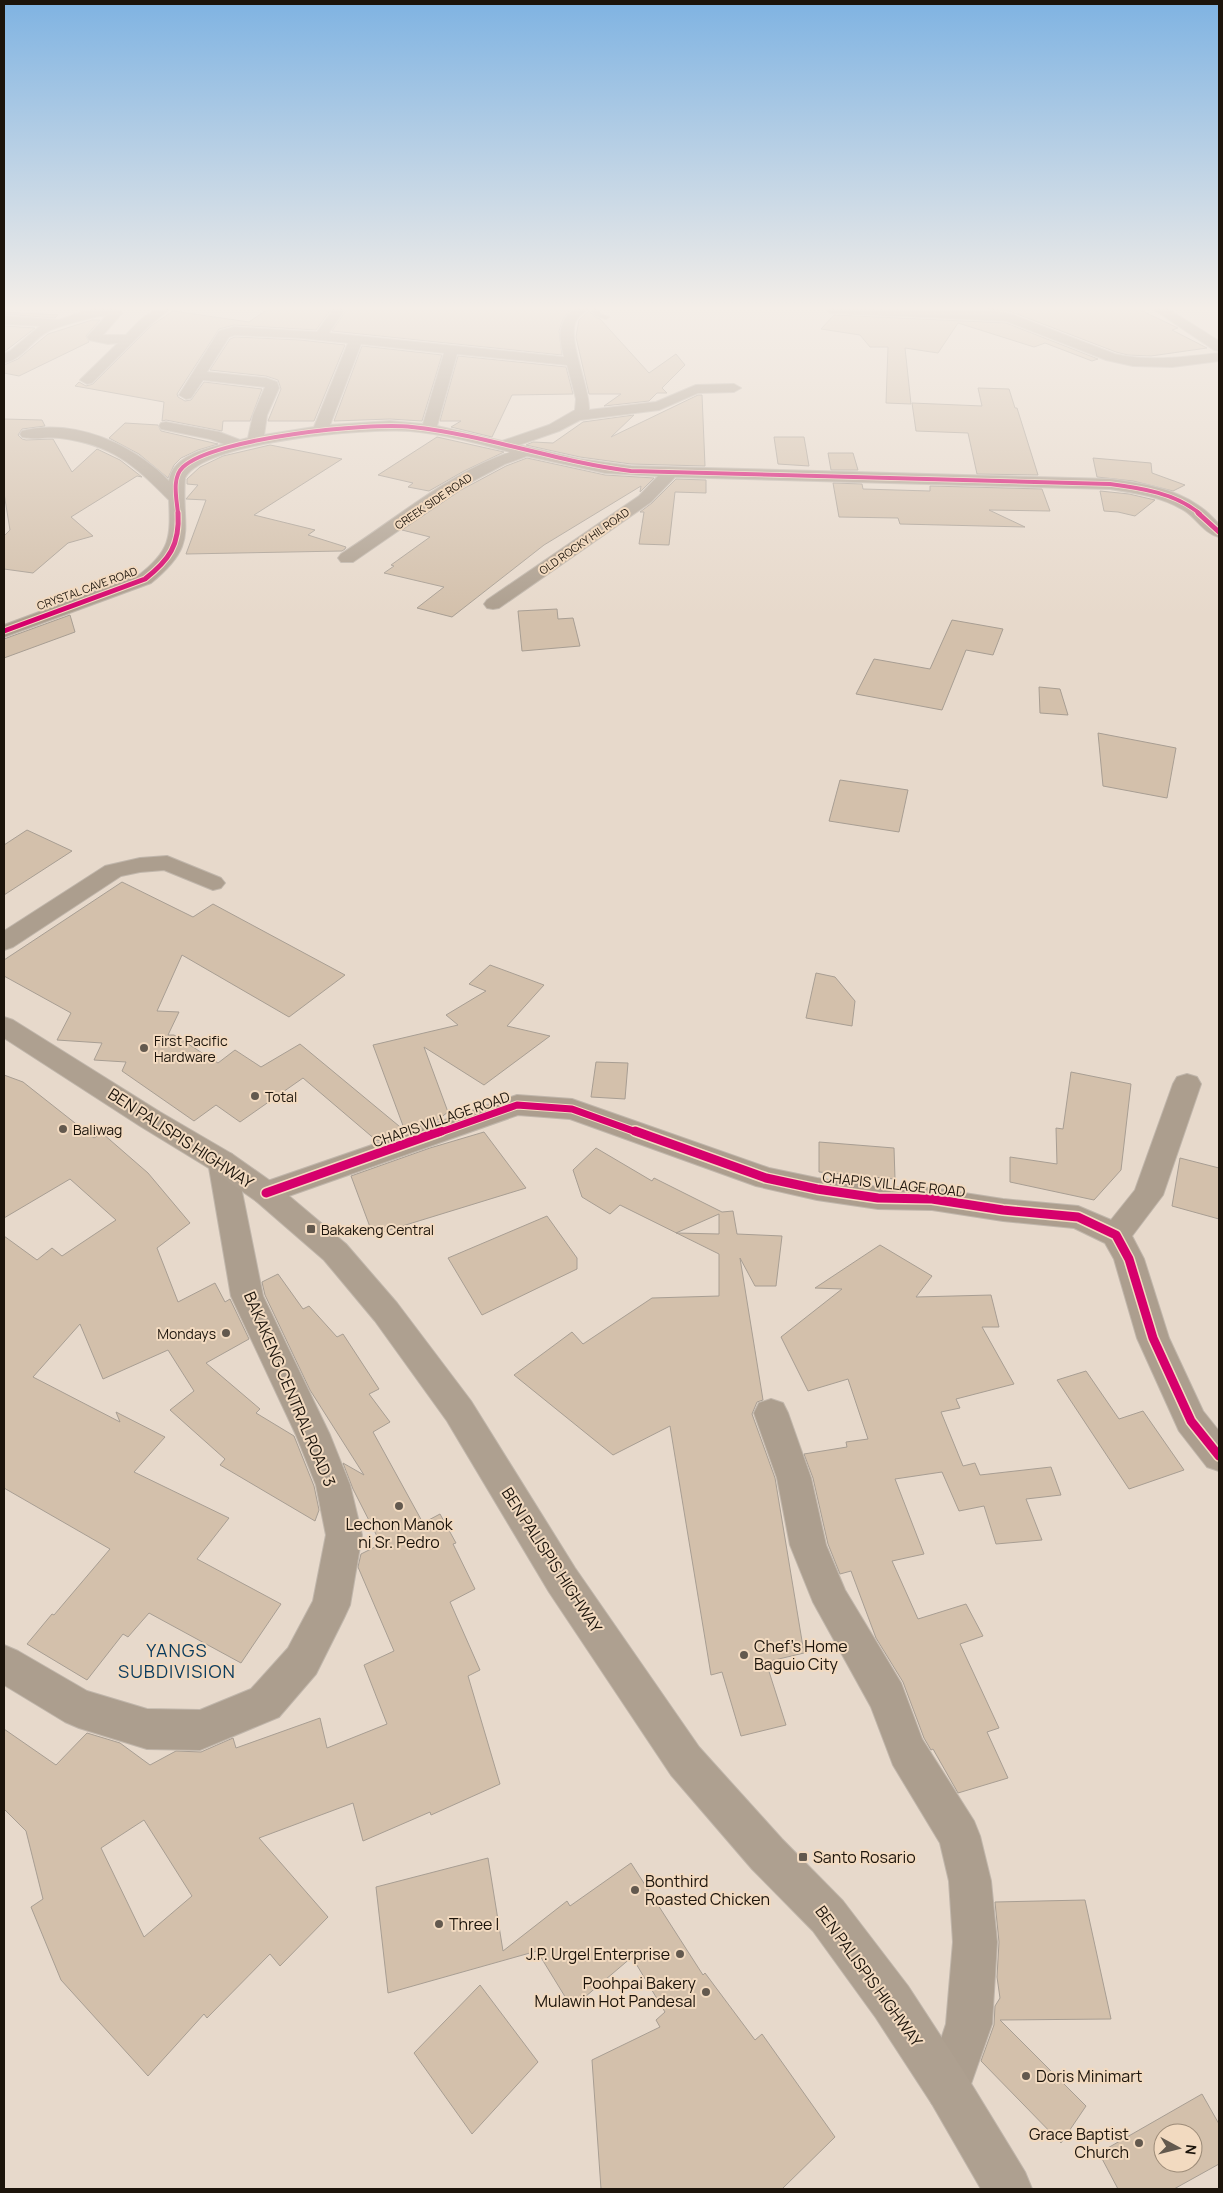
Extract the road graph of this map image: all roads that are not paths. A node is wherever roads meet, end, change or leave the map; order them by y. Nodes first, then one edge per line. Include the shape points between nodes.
1 (262, 411) edge
2 (328, 411) edge
3 (434, 411) edge
4 (582, 411) edge
5 (619, 411) edge
6 (577, 416) junction
7 (166, 426) dead end
8 (429, 429) junction
9 (320, 431) junction
10 (27, 434) dead end
11 (247, 443) junction
12 (502, 445) junction
13 (524, 452) junction
14 (670, 473) junction
15 (177, 499) junction
16 (1219, 532) edge
17 (347, 558) dead end
18 (493, 604) dead end
19 (4, 631) edge
20 (213, 883) dead end
21 (4, 942) edge
22 (4, 1026) edge
23 (1186, 1084) dead end
24 (222, 1162) junction
25 (266, 1193) junction
26 (1116, 1235) junction
27 (771, 1413) dead end
28 (1219, 1456) edge
29 (4, 1664) edge
30 (948, 2088) junction
31 (1008, 2189) edge

1 - 11 street
2 - 9 street
3 - 8 street
4 - 6 street
5 - 6 street
6 - 12 street via 549,430
7 - 11 street
8 - 9 street, CRYSTAL CAVE ROAD via 367,427
8 - 12 street, CRYSTAL CAVE ROAD
9 - 11 street, CRYSTAL CAVE ROAD
10 - 15 street via 58,433 111,447 143,466
11 - 15 street, CRYSTAL CAVE ROAD via 212,453 182,468 177,476
12 - 13 street, CRYSTAL CAVE ROAD
13 - 14 street, CRYSTAL CAVE ROAD via 602,469
13 - 17 street, CREEK SIDE ROAD via 502,459 460,481 378,540
14 - 16 street, CRYSTAL CAVE ROAD via 1110,484 1144,489 1172,498 1194,510
14 - 18 street, OLD ROCKY HIL ROAD via 645,499
15 - 19 street, CRYSTAL CAVE ROAD via 180,520 177,541 164,565 154,574
20 - 21 street via 167,864 140,864 113,871
22 - 24 main road, BEN PALISPIS HIGHWAY
23 - 26 street via 1148,1195
24 - 25 main road, BEN PALISPIS HIGHWAY
24 - 29 street, BAKAKENG CENTRAL ROAD 3 via 248,1296 333,1485 344,1535 331,1605 302,1661 265,1703 200,1730 147,1729 79,1708
25 - 26 street, CHAPIS VILLAGE ROAD via 517,1105 572,1109 774,1180 878,1198 932,1199 1003,1210 1078,1216
25 - 30 main road, BEN PALISPIS HIGHWAY via 335,1252 386,1312 458,1411 562,1580 685,1761 767,1854 828,1916 892,2002
26 - 28 street via 1129,1259 1153,1338 1191,1421
27 - 30 street via 794,1478 808,1545 832,1602 887,1696 907,1751 959,1836 970,1882 975,1942 969,2024
30 - 31 main road, BEN PALISPIS HIGHWAY

